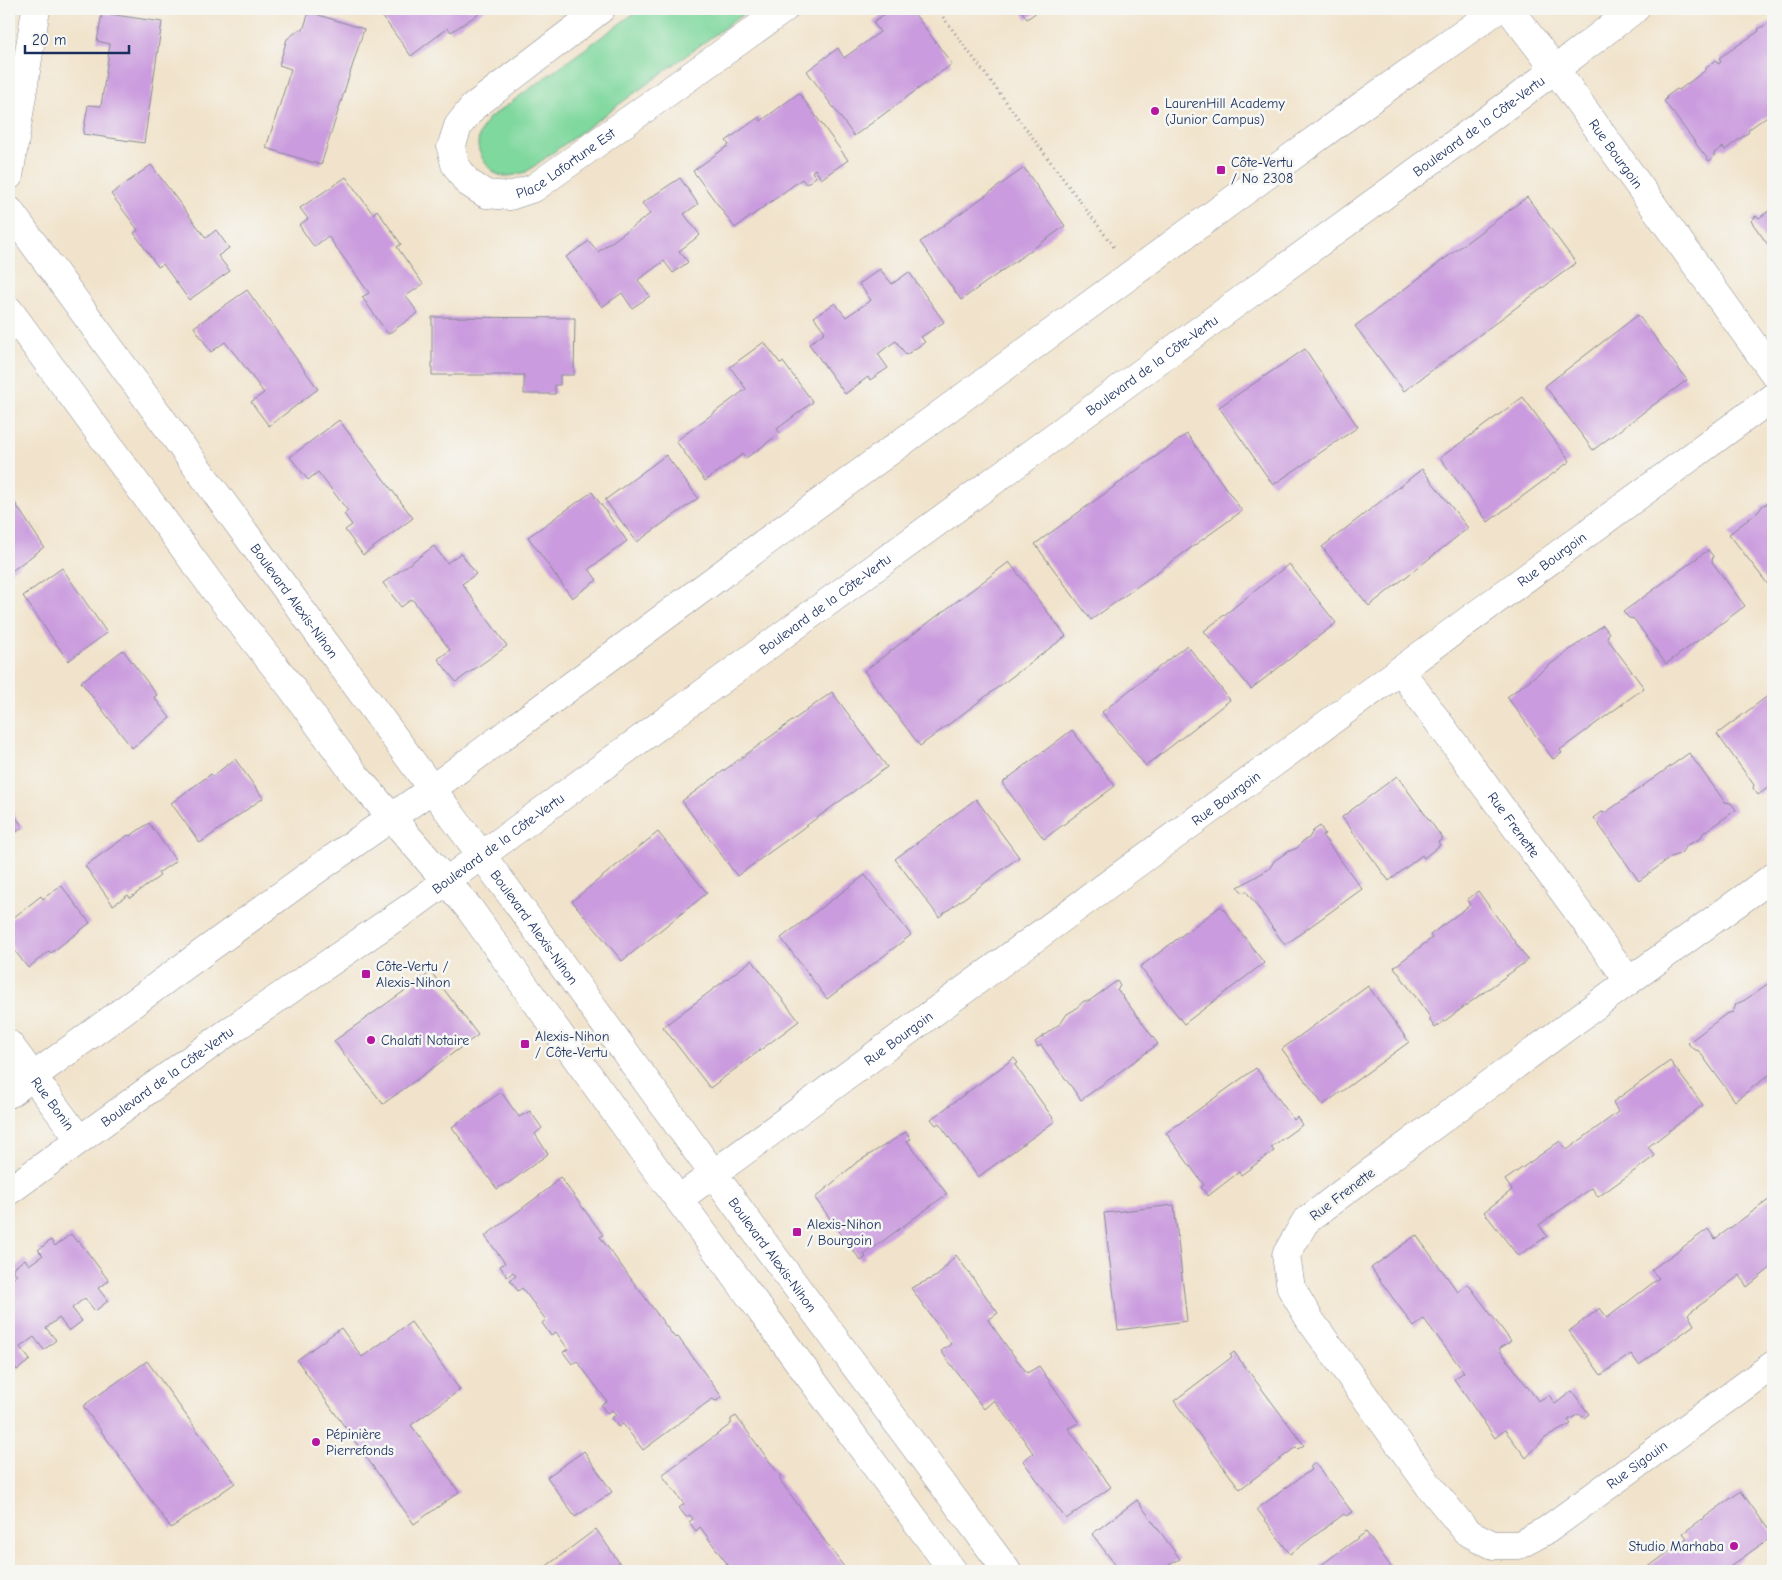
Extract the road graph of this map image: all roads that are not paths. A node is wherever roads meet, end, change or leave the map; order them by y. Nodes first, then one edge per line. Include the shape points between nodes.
1 (36, 9) edge
2 (602, 9) edge
3 (784, 9) edge
4 (1498, 9) edge
5 (1509, 9) edge
6 (1635, 9) edge
7 (1555, 69) junction
8 (9, 176) edge
9 (9, 210) edge
10 (9, 310) edge
11 (1773, 372) edge
12 (1773, 397) edge
13 (1400, 670) junction
14 (432, 789) junction
15 (391, 817) junction
16 (480, 855) junction
17 (1773, 877) edge
18 (445, 880) junction
19 (1629, 981) junction
20 (9, 1044) edge
21 (33, 1076) junction
22 (9, 1094) edge
23 (79, 1139) junction
24 (714, 1174) junction
25 (9, 1191) edge
26 (678, 1199) junction
27 (1773, 1365) edge
28 (1493, 1545) joint
29 (952, 1571) edge
30 (1007, 1571) edge

1 - 8 street
2 - 3 street, Place Lafortune Est via 473,107 458,126 451,148 455,164 467,182 486,194 510,196 534,188
4 - 14 street via 1342,120
5 - 7 street, Rue Bourgoin
6 - 7 street, Boulevard de la Côte-Vertu
7 - 11 street, Rue Bourgoin
7 - 16 street, Boulevard de la Côte-Vertu
9 - 14 street, Boulevard Alexis-Nihon
10 - 15 street via 214,590
12 - 13 street, Rue Bourgoin
13 - 19 street, Rue Frenette
13 - 24 street, Rue Bourgoin
14 - 15 street
14 - 16 street, Boulevard Alexis-Nihon
15 - 18 street
15 - 21 street
16 - 18 street, Boulevard de la Côte-Vertu
16 - 24 street, Boulevard Alexis-Nihon
17 - 19 street, Rue Frenette
18 - 23 street, Boulevard de la Côte-Vertu
18 - 26 street via 470,908
19 - 28 street, Rue Frenette via 1305,1222 1286,1255 1290,1288 1310,1320 1467,1532
20 - 21 street, Rue Bonin
21 - 22 street
21 - 23 street, Rue Bonin
23 - 25 street, Boulevard de la Côte-Vertu
24 - 26 street, Rue Bourgoin
24 - 30 street, Boulevard Alexis-Nihon
26 - 29 street
27 - 28 street, Rue Sigouin via 1546,1530 1519,1545

